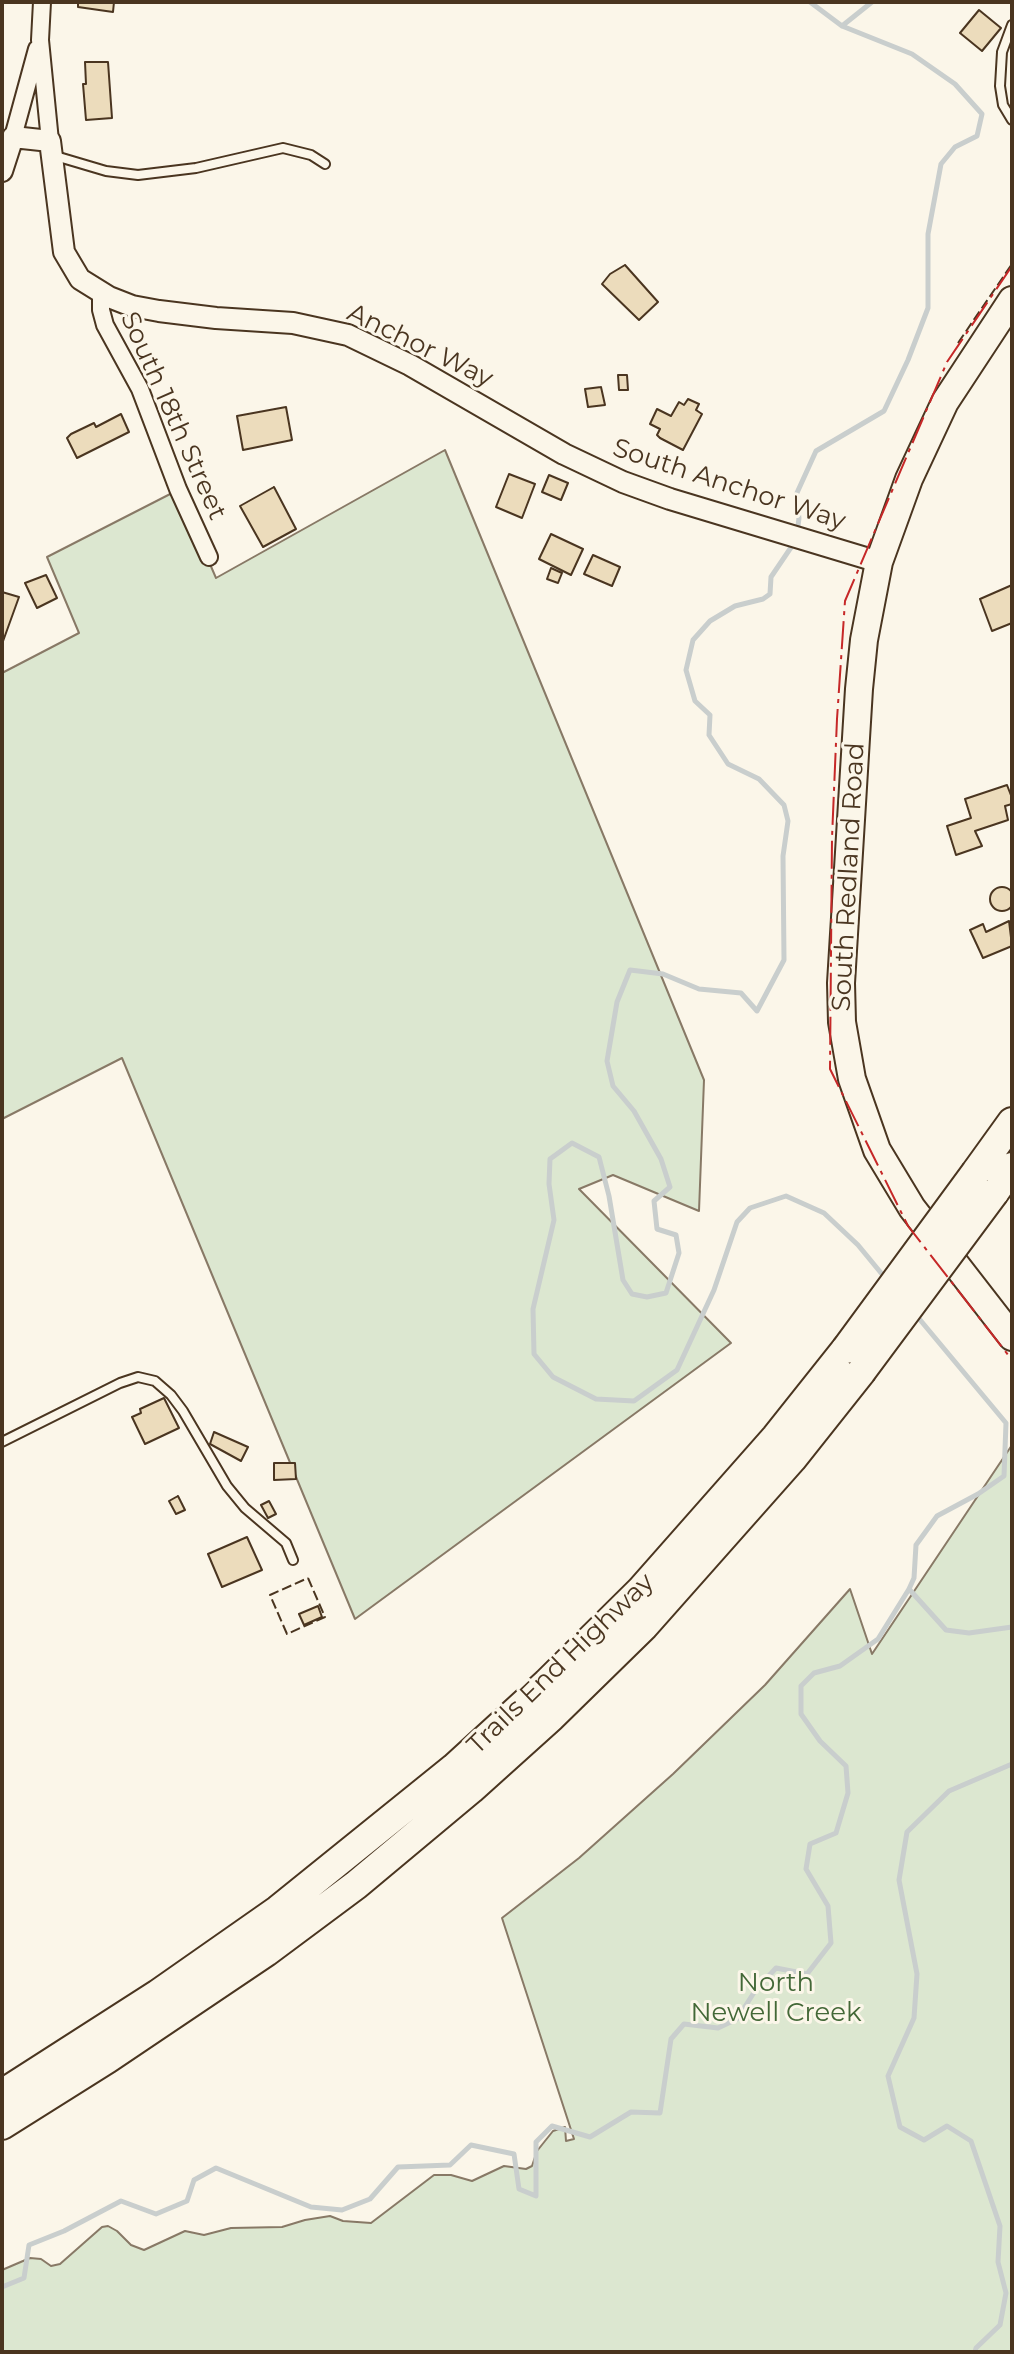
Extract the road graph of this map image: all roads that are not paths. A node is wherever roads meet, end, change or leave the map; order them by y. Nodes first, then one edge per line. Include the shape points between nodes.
1 (42, 2) edge
2 (1012, 25) edge
3 (40, 40) junction
4 (1012, 120) edge
5 (13, 137) junction
6 (51, 148) junction
7 (325, 164) dead end
8 (2, 171) edge
9 (101, 292) junction
10 (1012, 300) edge
11 (564, 454) joint
12 (209, 557) dead end
13 (879, 562) junction
14 (1012, 1122) edge
15 (1012, 1167) edge
16 (985, 1183) junction
17 (1012, 1337) edge
18 (854, 1360) junction
19 (2, 1442) edge
20 (293, 1560) dead end
21 (2, 2094) edge
22 (2, 2125) edge

1 - 3 street
2 - 4 lane via 1002,52 1000,86
3 - 5 street
3 - 6 street
5 - 6 street
5 - 8 street
6 - 7 lane via 106,171 138,175 283,148
6 - 9 street via 64,252 80,279
9 - 11 street, Anchor Way via 146,309 293,323 348,335
9 - 12 street, South 18th Street via 105,325 140,389
10 - 13 main road, South Redland Road via 945,402
11 - 13 street, South Anchor Way via 634,486
13 - 17 main road, South Redland Road via 864,640 853,769 841,959 846,1051 865,1121 893,1179
14 - 16 highway, Trails End Highway
15 - 16 highway, Trails End Highway
16 - 18 highway, Trails End Highway, bridge
18 - 21 highway, Trails End Highway via 767,1448 641,1590 454,1768 278,1910
18 - 22 highway, Trails End Highway via 792,1459 679,1588 471,1789 266,1952
19 - 20 lane via 120,1383 138,1377 155,1381 183,1411 227,1486 286,1543

